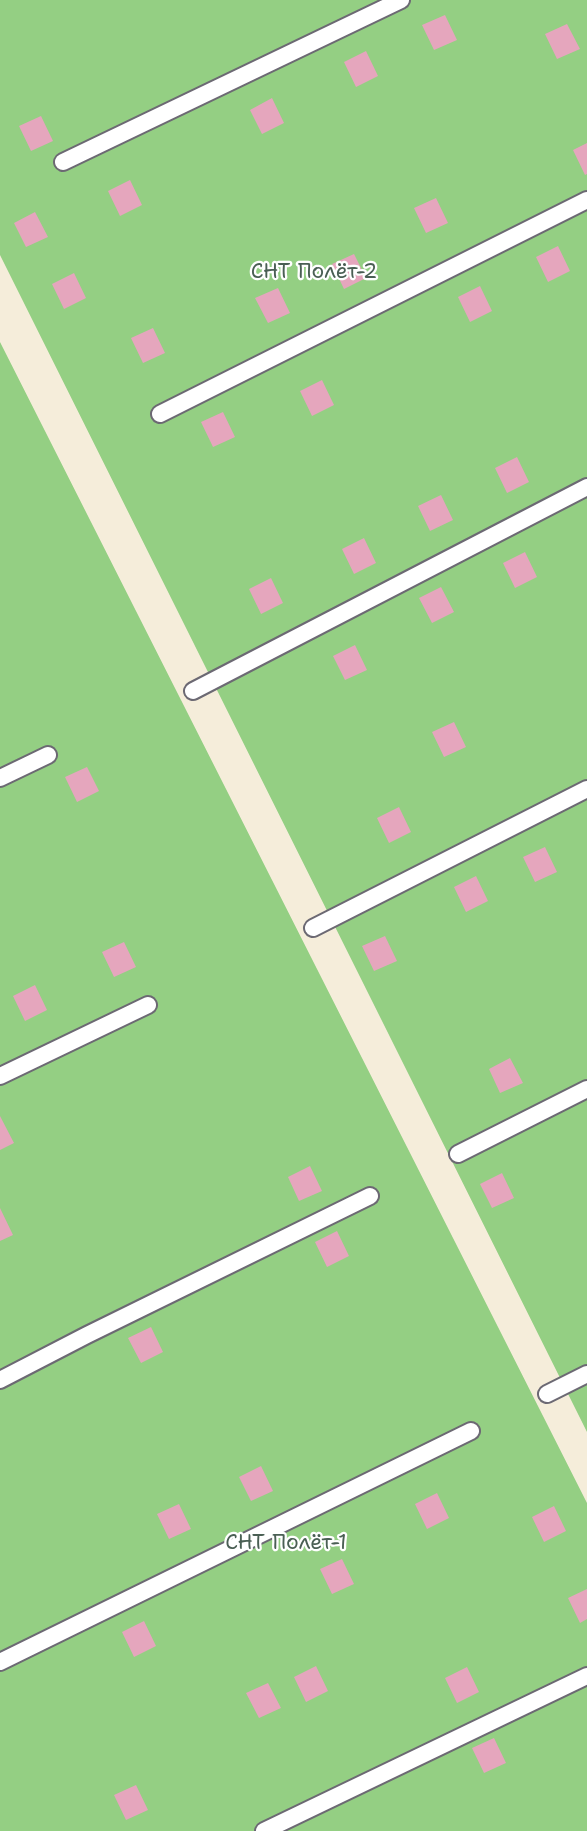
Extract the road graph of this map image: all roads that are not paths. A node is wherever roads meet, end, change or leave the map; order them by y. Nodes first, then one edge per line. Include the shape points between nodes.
1 (401, 0) edge
2 (63, 162) dead end
3 (587, 200) edge
4 (160, 414) dead end
5 (587, 487) edge
6 (193, 691) dead end
7 (48, 755) dead end
8 (0, 778) edge
9 (587, 789) edge
10 (313, 928) dead end
11 (148, 1005) dead end
12 (0, 1076) edge
13 (587, 1089) edge
14 (458, 1154) dead end
15 (370, 1196) dead end
16 (587, 1374) edge
17 (0, 1380) edge
18 (547, 1394) dead end
19 (471, 1431) dead end
20 (0, 1662) edge
21 (587, 1676) edge
22 (264, 1831) edge

1 - 2 lane
3 - 4 lane
5 - 6 lane
7 - 8 lane
9 - 10 lane
11 - 12 lane
13 - 14 lane
15 - 17 lane
16 - 18 lane
19 - 20 lane
21 - 22 lane

